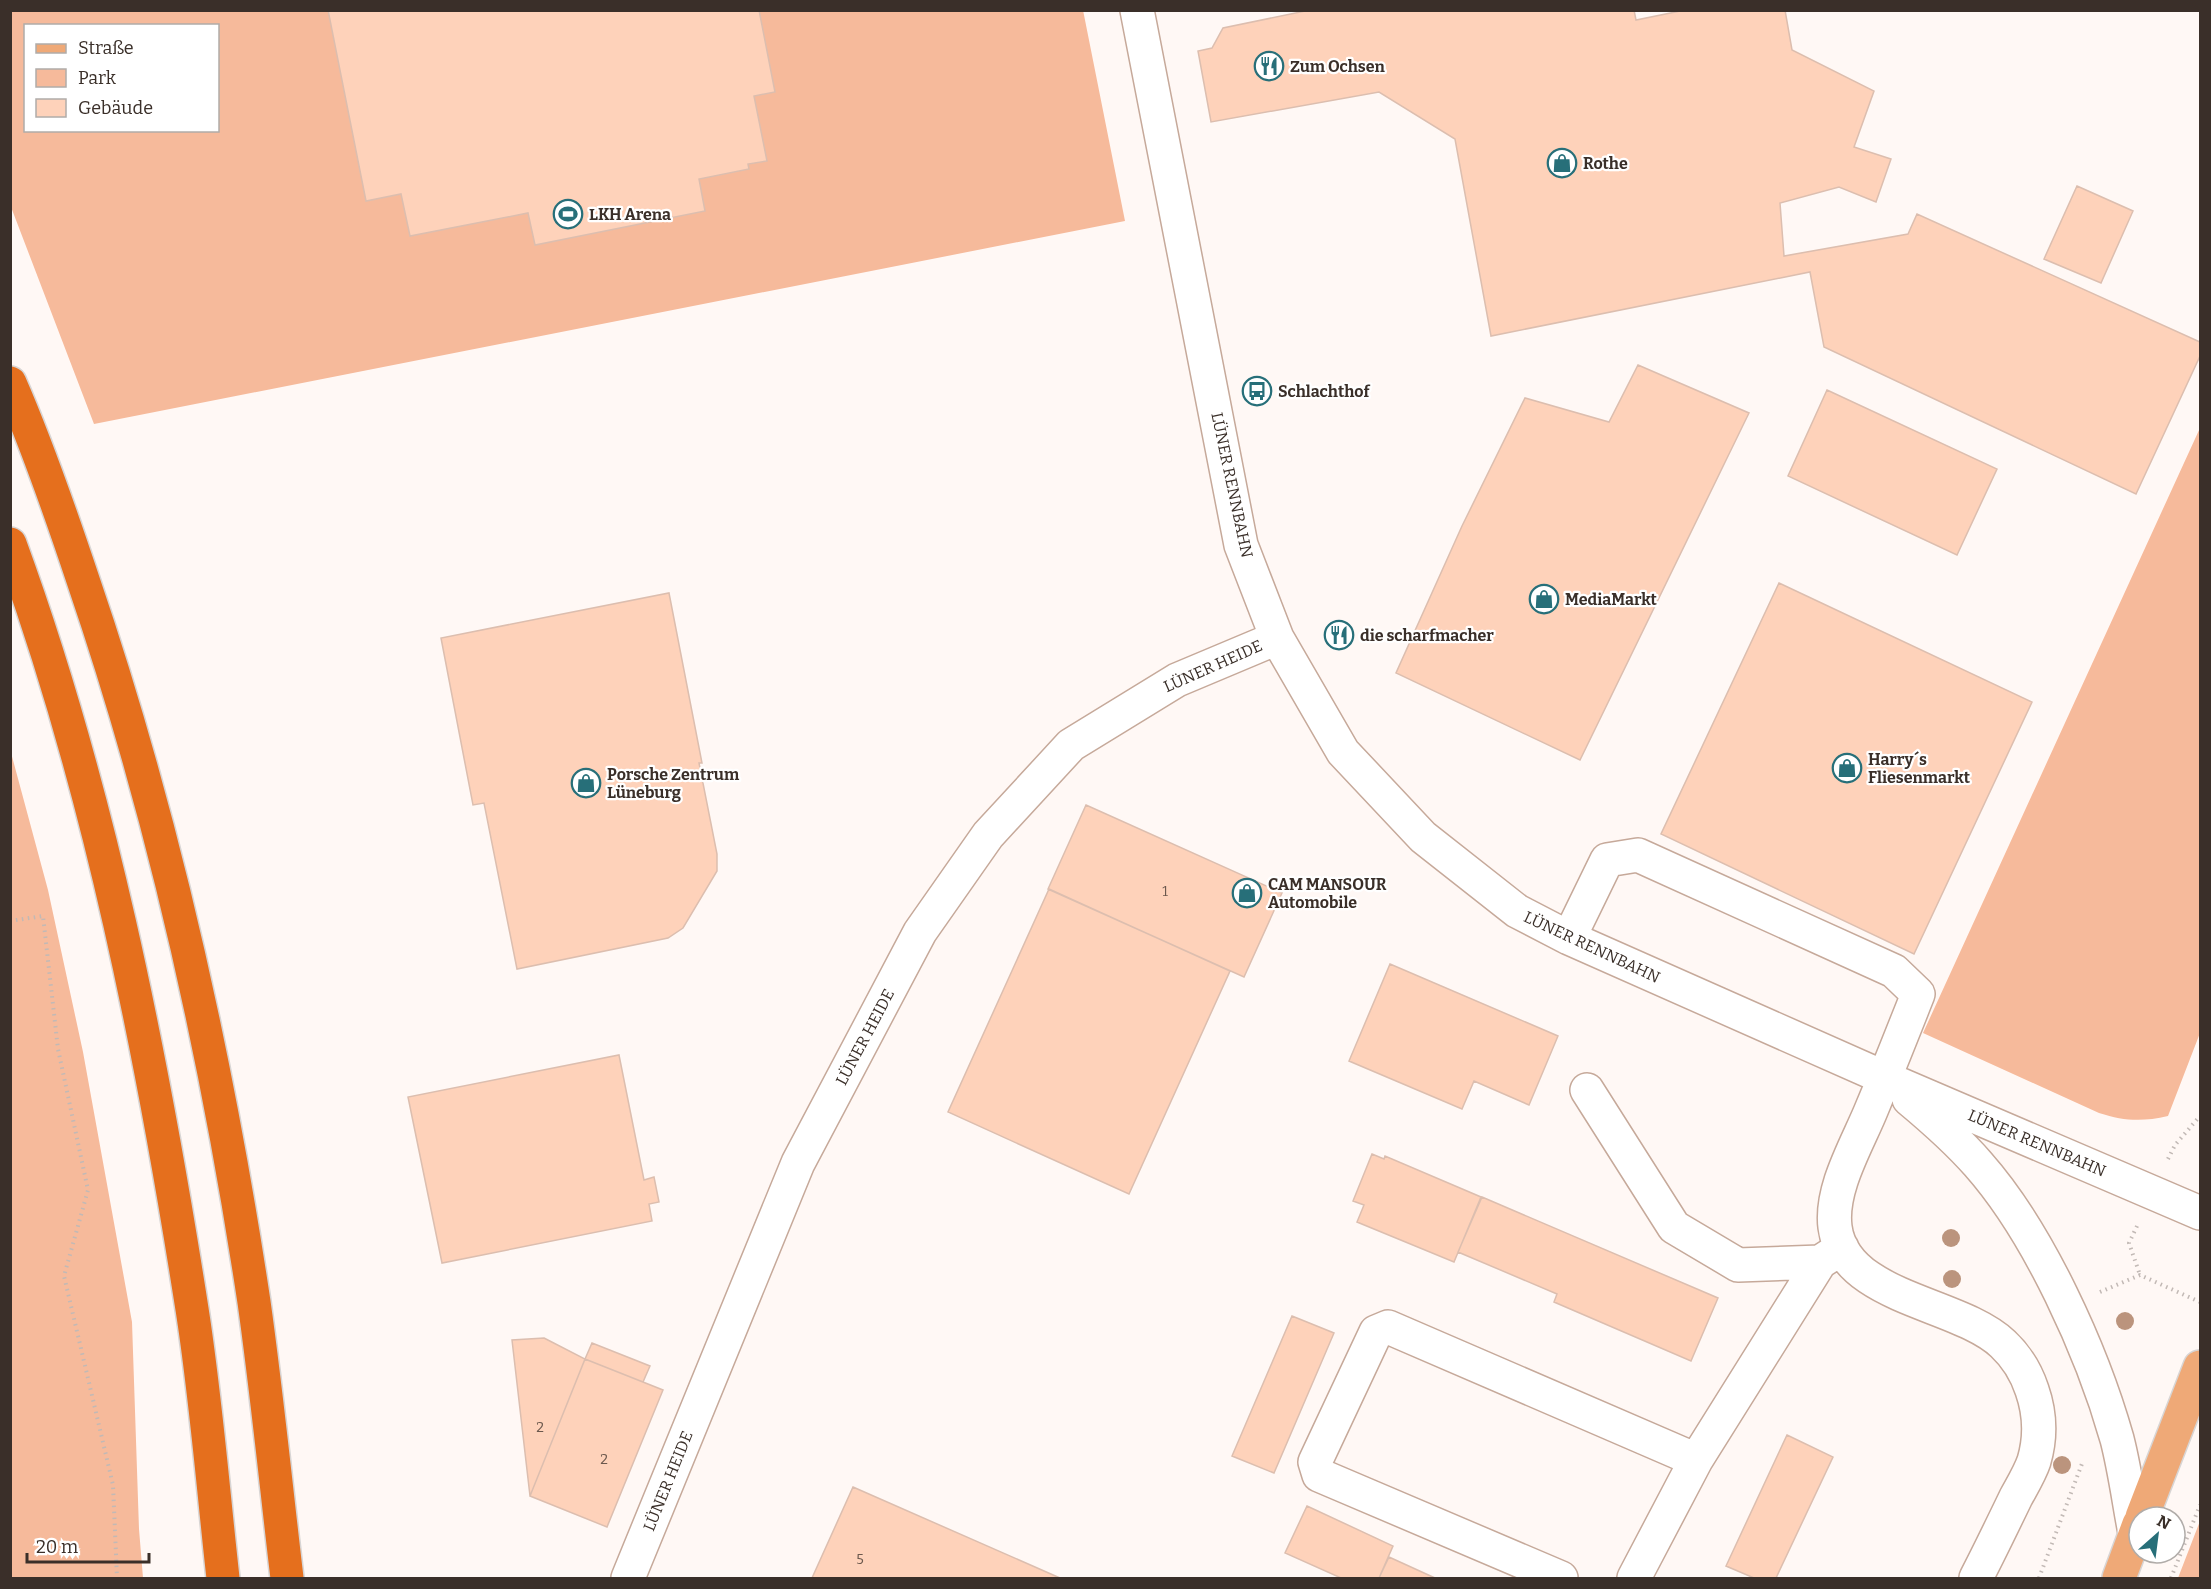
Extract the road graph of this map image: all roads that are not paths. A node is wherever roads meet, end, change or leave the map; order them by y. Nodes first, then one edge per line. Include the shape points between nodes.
1 (1137, 10) edge
2 (10, 383) edge
3 (10, 544) edge
4 (1277, 638) junction
5 (1569, 938) junction
6 (1885, 1078) junction
7 (1587, 1090) dead end
8 (2200, 1213) edge
9 (1831, 1255) junction
10 (2200, 1367) edge
11 (1696, 1460) junction
12 (2134, 1505) edge
13 (2147, 1505) edge
14 (2127, 1557) edge
15 (223, 1578) edge
16 (287, 1578) edge
17 (628, 1578) edge
18 (1561, 1578) edge
19 (1634, 1578) edge
20 (1976, 1578) edge
21 (2119, 1578) edge

1 - 4 street, LÜNER RENNBAHN via 1241,545
2 - 16 highway via 118,682 167,860 232,1164 254,1305
3 - 15 highway via 57,687 108,876 144,1040 193,1312
4 - 5 street, LÜNER RENNBAHN via 1343,752 1424,837 1517,911
4 - 17 street, LÜNER HEIDE via 1177,680 1071,745 988,835 921,932 798,1163
5 - 6 street, LÜNER RENNBAHN
5 - 6 street via 1607,860 1638,855 1894,971 1918,994
6 - 8 street, LÜNER RENNBAHN
6 - 9 street via 1837,1197
6 - 12 street via 1979,1165 2035,1248 2065,1306 2104,1400
7 - 9 street via 1674,1227 1738,1265
9 - 11 street
9 - 20 street via 1875,1282 1984,1330 2018,1360 2028,1380 2039,1424 2033,1463
10 - 13 main road
11 - 18 street via 1388,1326 1376,1332 1315,1462 1319,1475
11 - 19 street
14 - 21 main road

